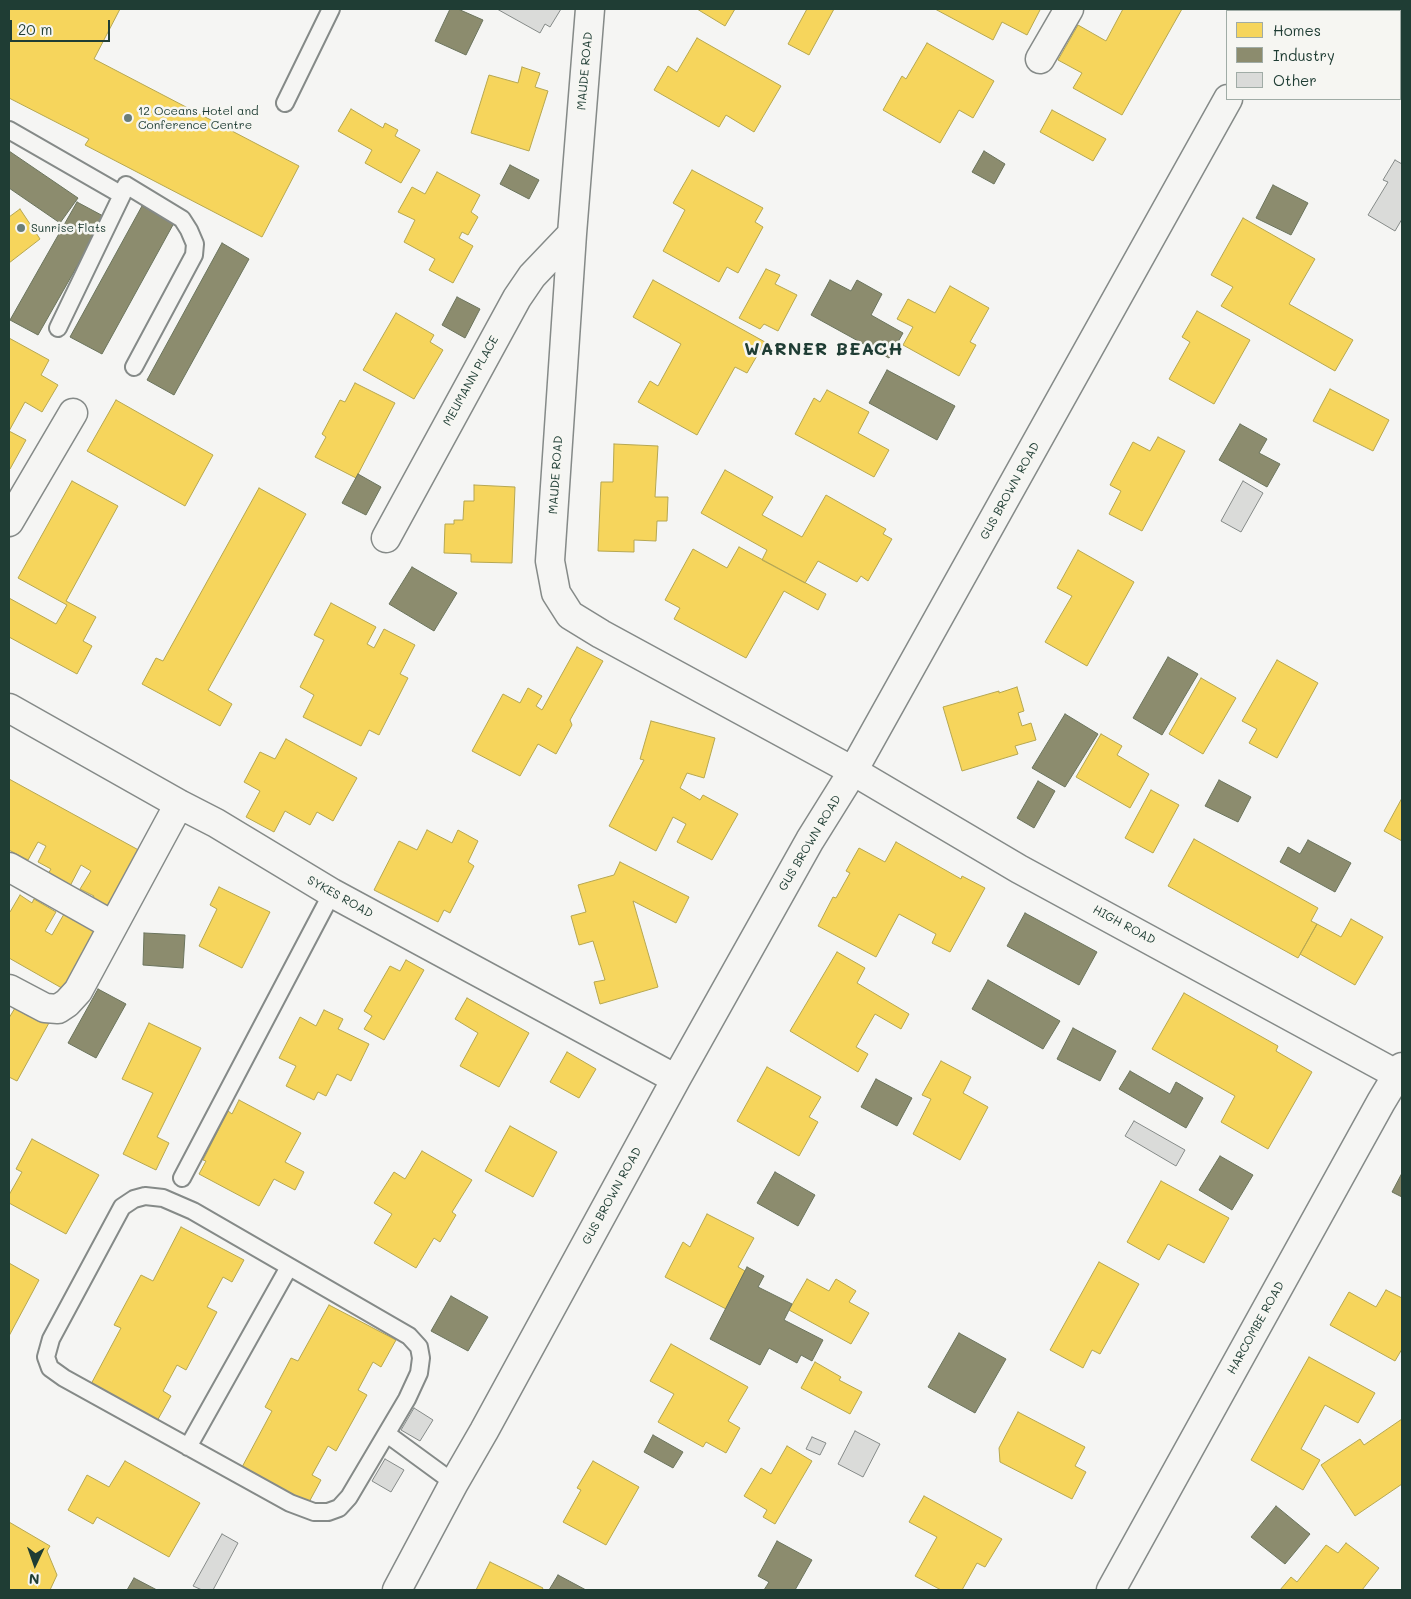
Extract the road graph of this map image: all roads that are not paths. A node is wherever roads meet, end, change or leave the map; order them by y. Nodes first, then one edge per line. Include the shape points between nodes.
1 (331, 9) edge
2 (590, 9) edge
3 (1069, 9) edge
4 (1040, 59) dead end
5 (1227, 100) edge
6 (285, 103) dead end
7 (9, 130) edge
8 (122, 195) junction
9 (572, 234) junction
10 (58, 328) dead end
11 (134, 367) dead end
12 (73, 413) dead end
13 (9, 522) edge
14 (386, 538) dead end
15 (9, 708) edge
16 (853, 771) junction
17 (179, 804) junction
18 (9, 867) edge
19 (332, 894) junction
20 (112, 925) junction
21 (9, 989) edge
22 (1400, 1071) edge
23 (676, 1079) junction
24 (182, 1178) dead end
25 (289, 1267) junction
26 (387, 1434) junction
27 (188, 1447) junction
28 (454, 1483) junction
29 (397, 1590) edge
30 (1111, 1590) edge

1 - 6 lane
2 - 9 street, MAUDE ROAD
3 - 4 street
5 - 16 street, GUS BROWN ROAD
7 - 8 lane
8 - 10 lane
8 - 11 lane via 126,185 182,219 196,244 194,255
9 - 14 street, MEUMANN PLACE via 516,298
9 - 16 street, MAUDE ROAD via 550,561 556,593 570,615 601,634
12 - 13 street
15 - 17 street, SYKES ROAD
16 - 22 street, HIGH ROAD via 1019,869
16 - 23 street, GUS BROWN ROAD via 810,840
17 - 19 street, SYKES ROAD
17 - 20 street
18 - 20 street
19 - 23 street, SYKES ROAD
19 - 24 lane
20 - 21 street via 78,991 58,1010 45,1008
22 - 30 street, HARCOMBE ROAD
23 - 28 street, GUS BROWN ROAD
25 - 26 lane via 409,1336 419,1347 419,1373
25 - 27 lane
25 - 27 lane via 193,1211 163,1198 145,1196 122,1207 51,1339 46,1357 50,1368 64,1378
26 - 27 lane via 349,1497 339,1508 328,1512 314,1512 290,1503
26 - 28 lane
28 - 29 street, GUS BROWN ROAD

